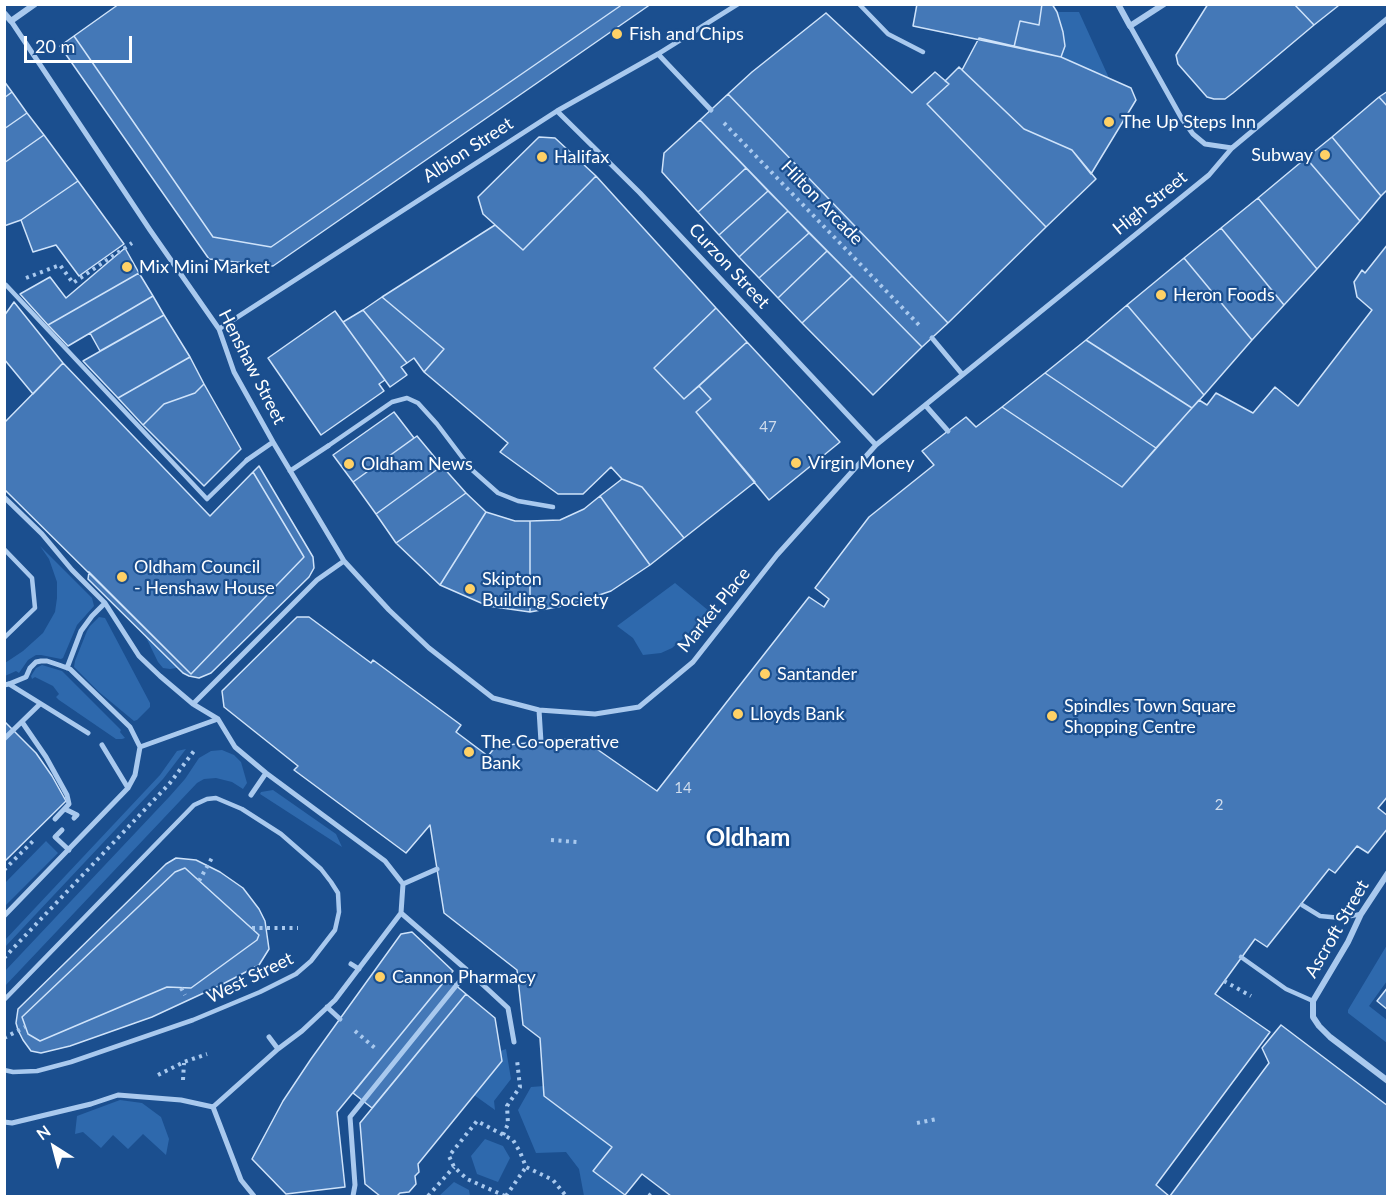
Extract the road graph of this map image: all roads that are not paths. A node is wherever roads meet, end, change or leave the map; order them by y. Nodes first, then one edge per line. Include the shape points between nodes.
1 (35, 4) edge
2 (738, 4) edge
3 (859, 4) edge
4 (1118, 4) edge
5 (1164, 4) edge
6 (4, 13) edge
7 (1388, 18) edge
8 (11, 21) junction
9 (1130, 26) junction
10 (923, 52) dead end
11 (658, 54) junction
12 (711, 110) road end
13 (557, 111) junction
14 (1232, 148) junction
15 (6, 285) road end
16 (219, 329) junction
17 (932, 338) road end
18 (962, 374) junction
19 (926, 406) junction
20 (948, 431) dead end
21 (273, 442) junction
22 (876, 445) junction
23 (328, 446) joint
24 (247, 460) joint
25 (290, 471) junction
26 (4, 497) edge
27 (553, 507) dead end
28 (4, 549) edge
29 (344, 561) junction
30 (105, 603) junction
31 (4, 638) edge
32 (67, 668) junction
33 (7, 685) edge
34 (40, 704) junction
35 (193, 704) junction
36 (539, 710) junction
37 (218, 719) junction
38 (22, 722) junction
39 (88, 733) dead end
40 (4, 739) edge
41 (541, 742) dead end
42 (102, 745) dead end
43 (140, 747) junction
44 (266, 773) junction
45 (128, 789) junction
46 (251, 795) dead end
47 (65, 809) junction
48 (74, 818) dead end
49 (55, 819) road end
50 (62, 830) dead end
51 (69, 850) junction
52 (437, 869) dead end
53 (1388, 873) edge
54 (403, 884) junction
55 (1302, 905) dead end
56 (401, 913) junction
57 (1361, 914) junction
58 (4, 916) edge
59 (1241, 957) dead end
60 (351, 964) dead end
61 (359, 969) junction
62 (468, 971) junction
63 (4, 1000) edge
64 (1313, 1001) junction
65 (327, 1007) junction
66 (340, 1019) road end
67 (269, 1037) dead end
68 (514, 1042) road end
69 (278, 1049) junction
70 (4, 1070) edge
71 (1388, 1081) edge
72 (213, 1107) junction
73 (4, 1122) edge
74 (254, 1197) edge
75 (352, 1197) edge

1 - 8 street
2 - 11 street, Albion Street
3 - 10 lane via 888,34
4 - 9 street
5 - 9 street
6 - 8 street, Henshaw Street
7 - 14 street, High Street
8 - 16 street, Henshaw Street
9 - 14 street via 1193,134 1205,144
11 - 12 street
11 - 13 street, Albion Street
13 - 16 street, Albion Street
13 - 22 street, Curzon Street
14 - 18 street, High Street via 1209,175
15 - 24 lane via 207,499
16 - 21 street, Henshaw Street via 231,365
17 - 18 street
18 - 19 street, High Street
19 - 20 street
19 - 22 street, Market Place
21 - 24 street
21 - 25 street, Henshaw Street
22 - 36 street, Market Place via 777,555 693,663 639,707 595,714
23 - 25 street
23 - 27 lane via 392,402 407,398 417,403 471,469 498,493
25 - 29 street, Henshaw Street
26 - 30 street
28 - 31 lane via 32,578 35,608
29 - 35 street via 317,580
29 - 36 street, Market Place via 429,648 493,698
30 - 32 street via 81,631
30 - 35 street via 139,656
32 - 33 street via 47,661 36,662 26,677
32 - 43 street via 130,727
33 - 34 street
34 - 38 street
34 - 39 street
35 - 37 street
36 - 41 street
37 - 43 street
37 - 44 street via 235,747
38 - 40 street
38 - 47 street via 67,795 69,804
42 - 45 street
43 - 45 street
44 - 46 street
44 - 54 street via 385,861
45 - 51 street
47 - 48 street via 77,815
47 - 49 street
50 - 51 street via 55,837
51 - 58 street
52 - 54 street
53 - 57 street, Ascroft Street
54 - 56 street
55 - 57 lane via 1320,916 1341,918
56 - 61 street
56 - 62 street
57 - 64 street, Ascroft Street
59 - 64 lane
60 - 61 street
61 - 65 street
62 - 68 street via 508,1008
62 - 75 street via 350,1117 355,1185
63 - 70 lane, West Street via 194,806 207,799 216,798 242,808 281,834 321,869 338,894 335,930 296,974 194,1020 71,1062 37,1071
64 - 71 street via 1313,1017 1319,1026
65 - 66 street
65 - 69 street
67 - 69 street
69 - 72 street
72 - 73 street via 118,1095
72 - 74 street via 241,1180

